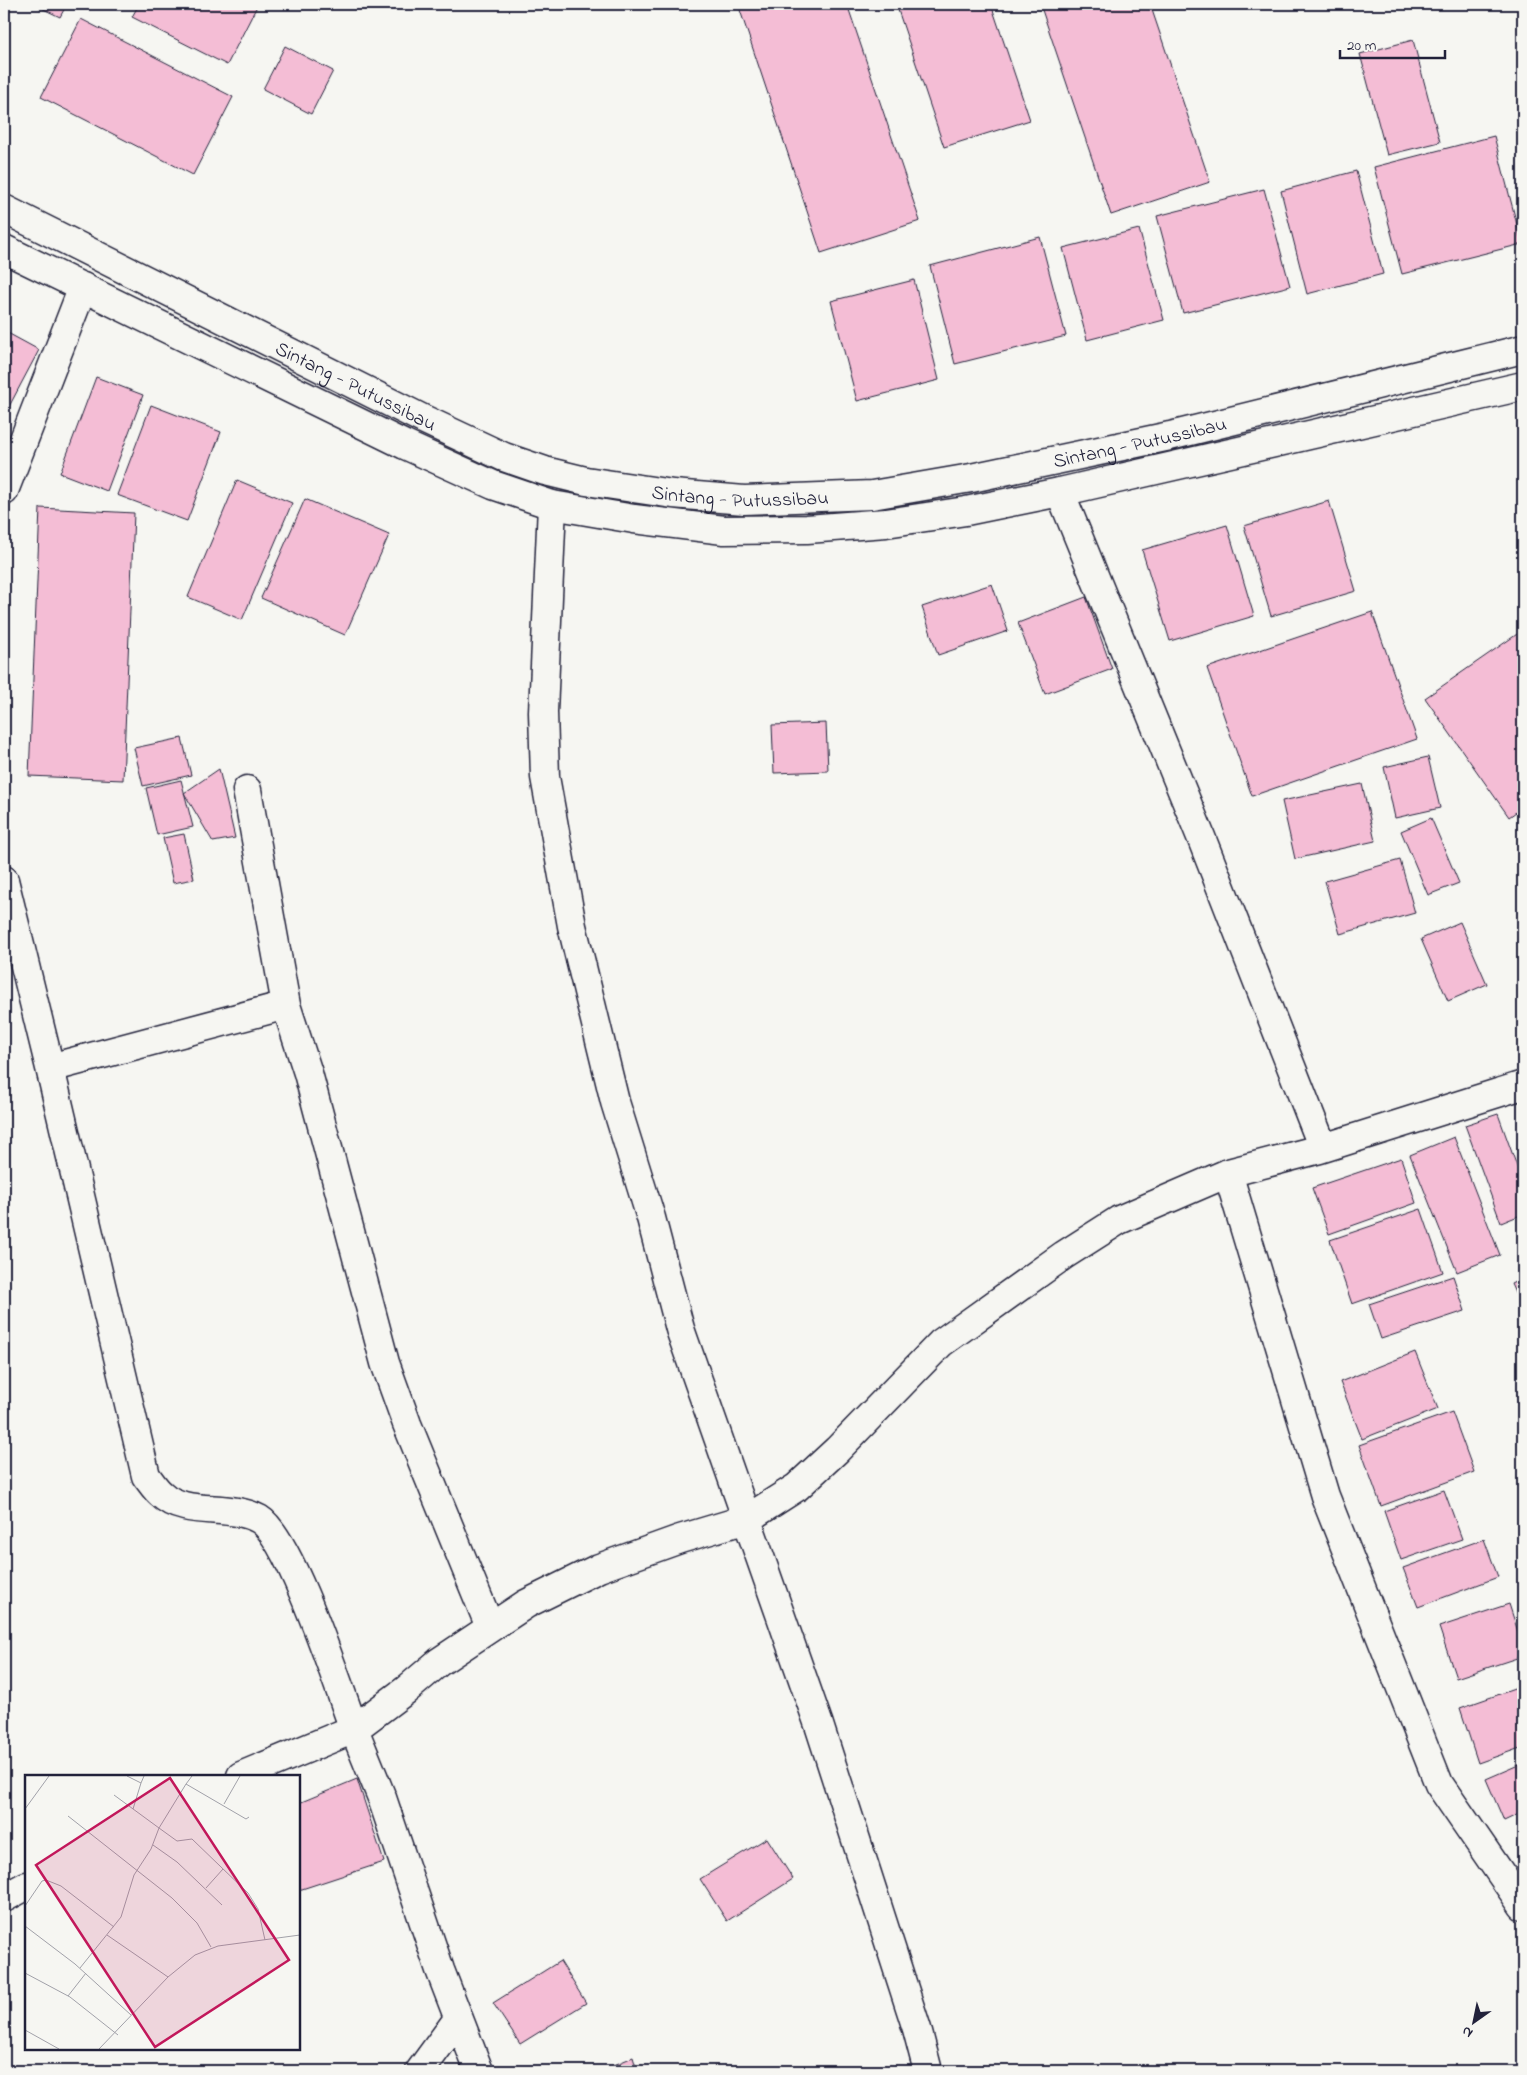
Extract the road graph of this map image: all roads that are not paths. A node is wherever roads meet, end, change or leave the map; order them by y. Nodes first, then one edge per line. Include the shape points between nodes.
1 (4, 209) edge
2 (4, 249) edge
3 (83, 287) junction
4 (1523, 349) edge
5 (1523, 386) edge
6 (4, 491) edge
7 (1060, 492) junction
8 (552, 505) junction
9 (247, 790) dead end
10 (4, 880) edge
11 (286, 1005) junction
12 (50, 1068) junction
13 (1523, 1085) edge
14 (1323, 1148) junction
15 (1228, 1173) junction
16 (747, 1519) junction
17 (490, 1627) junction
18 (354, 1729) junction
19 (243, 1775) edge
20 (25, 1887) edge
21 (4, 1898) edge
22 (1523, 1906) edge
23 (458, 2018) junction
24 (420, 2071) edge
25 (479, 2071) edge
26 (928, 2071) edge

1 - 4 main road, Sintang - Putussibau via 423,420 504,457 586,481 672,494 744,500 872,495 971,478 1170,436
2 - 3 main road, Sintang - Putussibau
3 - 6 main road
3 - 8 main road, Sintang - Putussibau via 405,445 493,485
5 - 7 main road, Sintang - Putussibau
7 - 8 main road, Sintang - Putussibau via 886,523 797,529 724,530
7 - 14 main road
8 - 16 main road via 543,712 545,777 572,926 615,1102 651,1218 680,1329
9 - 11 main road
10 - 12 main road
11 - 12 main road
11 - 17 main road via 308,1074 385,1363
12 - 18 main road via 146,1476 162,1496 184,1506 233,1511 259,1519 272,1533 295,1573
13 - 14 main road
14 - 15 main road
15 - 16 main road via 1119,1220 941,1343 797,1487
15 - 22 main road via 1325,1496 1432,1765 1440,1784
16 - 17 main road via 599,1568 526,1604
16 - 26 main road via 820,1725
17 - 18 main road via 439,1662
18 - 19 main road
18 - 23 main road via 382,1798
20 - 21 main road
23 - 24 main road
23 - 25 main road

